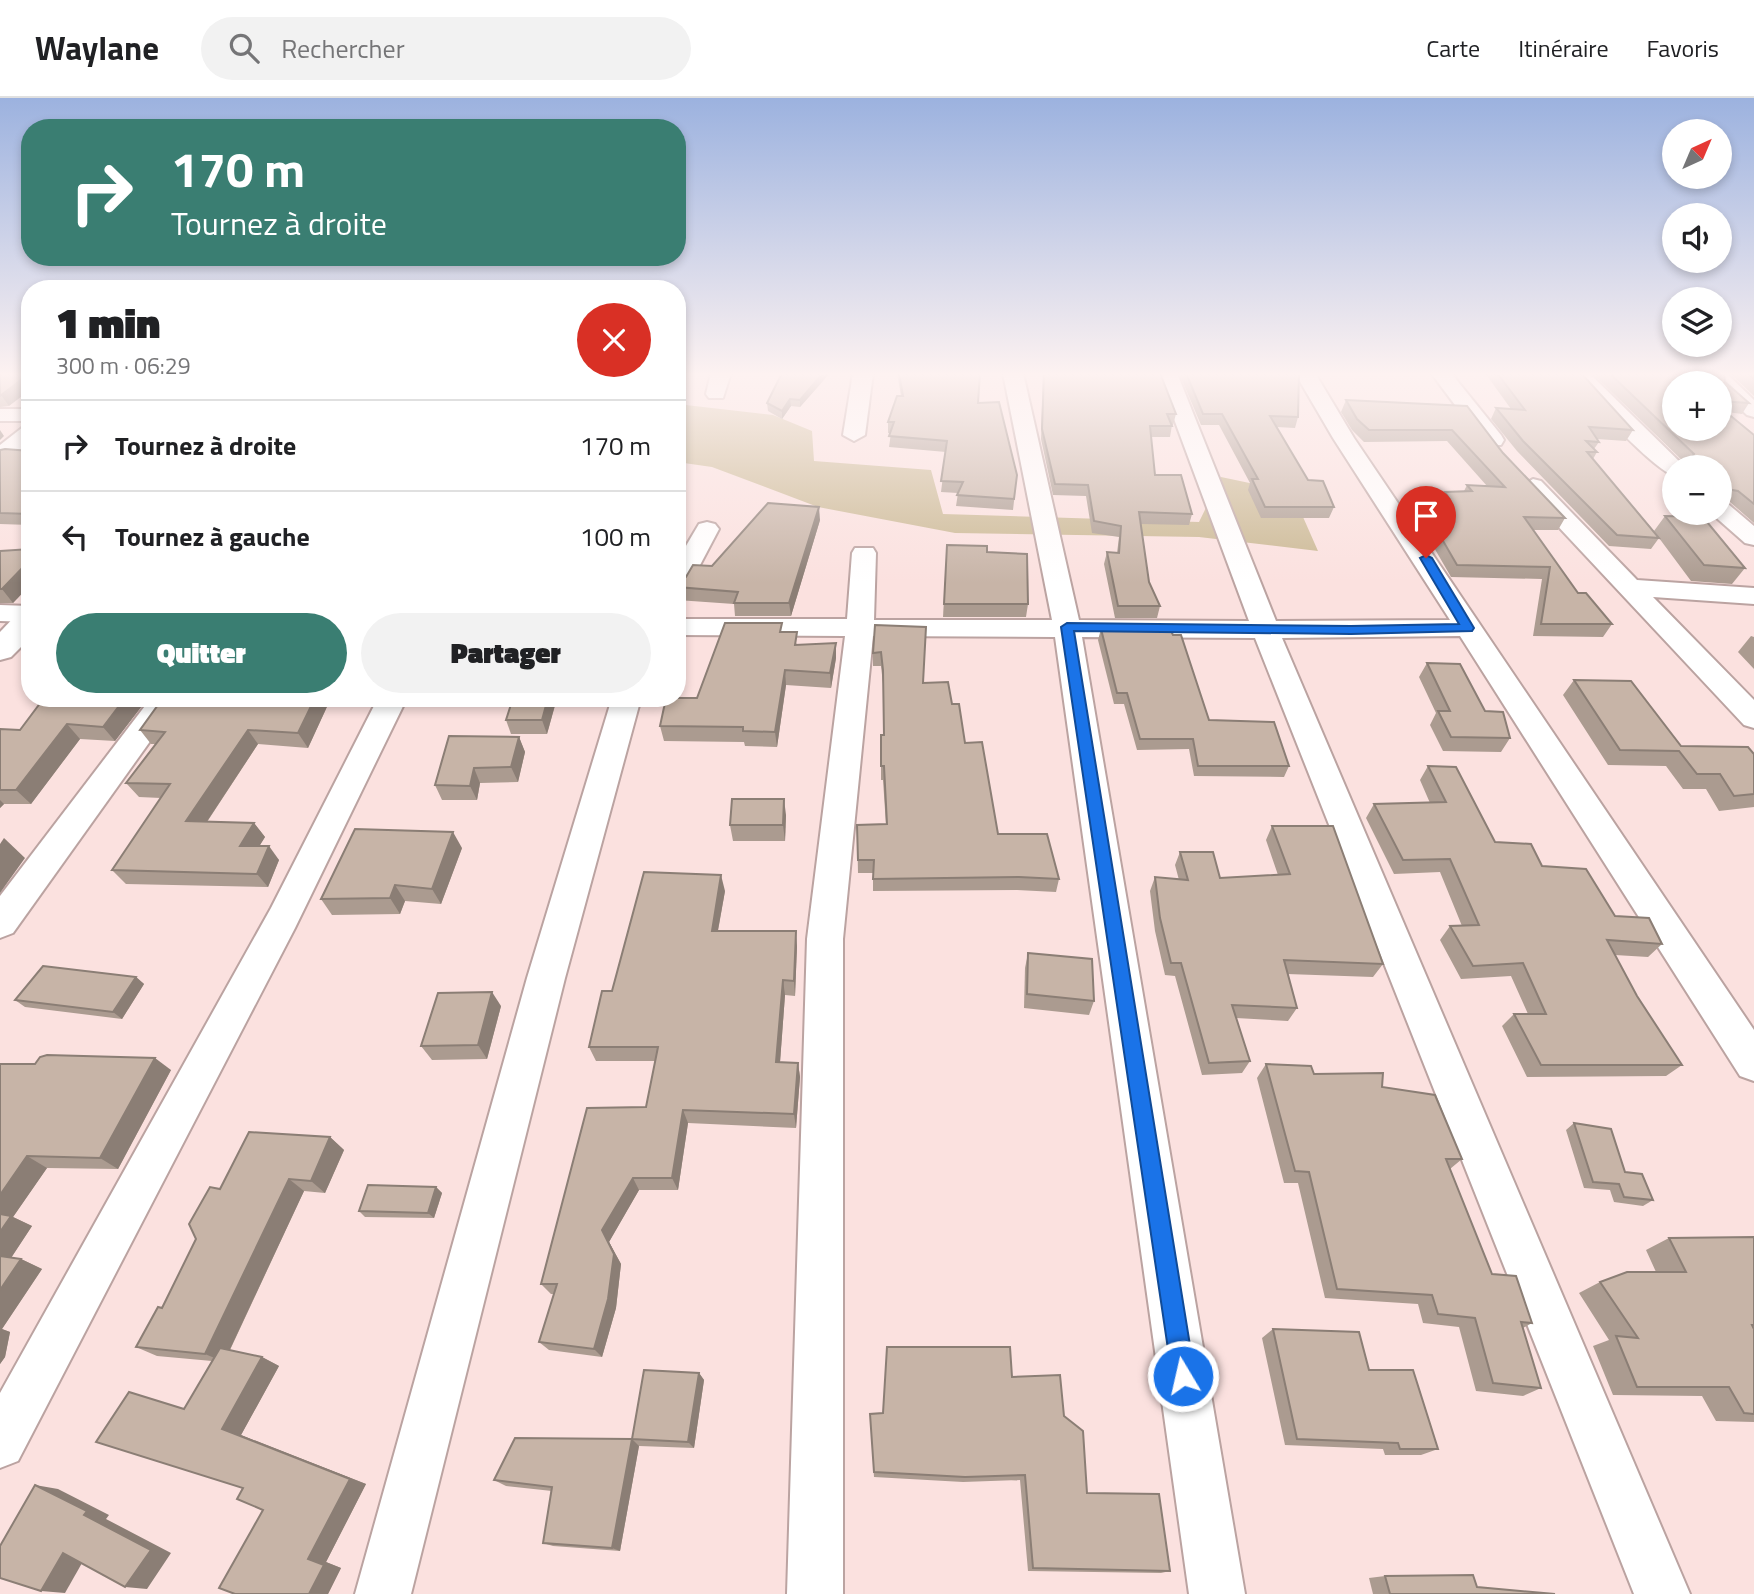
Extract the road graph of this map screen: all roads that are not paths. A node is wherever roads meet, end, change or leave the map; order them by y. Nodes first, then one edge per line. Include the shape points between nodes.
1 (16, 443) edge
2 (1028, 443) edge
3 (1196, 443) edge
4 (1347, 443) edge
5 (1495, 443) edge
6 (1645, 443) edge
7 (0, 456) edge
8 (1662, 458) edge
9 (1732, 519) edge
10 (706, 529) dead end
11 (1754, 538) edge
12 (864, 553) dead end
13 (686, 567) edge
14 (1626, 587) junction
15 (1754, 596) edge
16 (0, 613) edge
17 (21, 616) edge
18 (21, 627) edge
19 (686, 627) edge
20 (860, 627) junction
21 (1067, 627) junction
22 (1468, 628) junction
23 (1265, 629) junction
24 (0, 650) edge
25 (160, 707) edge
26 (388, 707) edge
27 (625, 707) edge
28 (1754, 718) edge
29 (0, 922) edge
30 (1754, 1063) edge
31 (0, 1443) edge
32 (383, 1594) edge
33 (815, 1594) edge
34 (1217, 1594) edge
35 (1662, 1594) edge

1 - 7 street
2 - 21 street
3 - 23 street
4 - 22 street
5 - 14 street
6 - 8 street
9 - 11 street
10 - 13 street
12 - 20 street
14 - 15 street
14 - 28 street
16 - 17 street
18 - 24 street
19 - 20 street
20 - 21 street
20 - 33 street via 825,939
21 - 23 street
21 - 34 street
22 - 23 street
22 - 30 street
23 - 35 street
25 - 29 street
26 - 31 street via 283,918
27 - 32 street via 546,978

